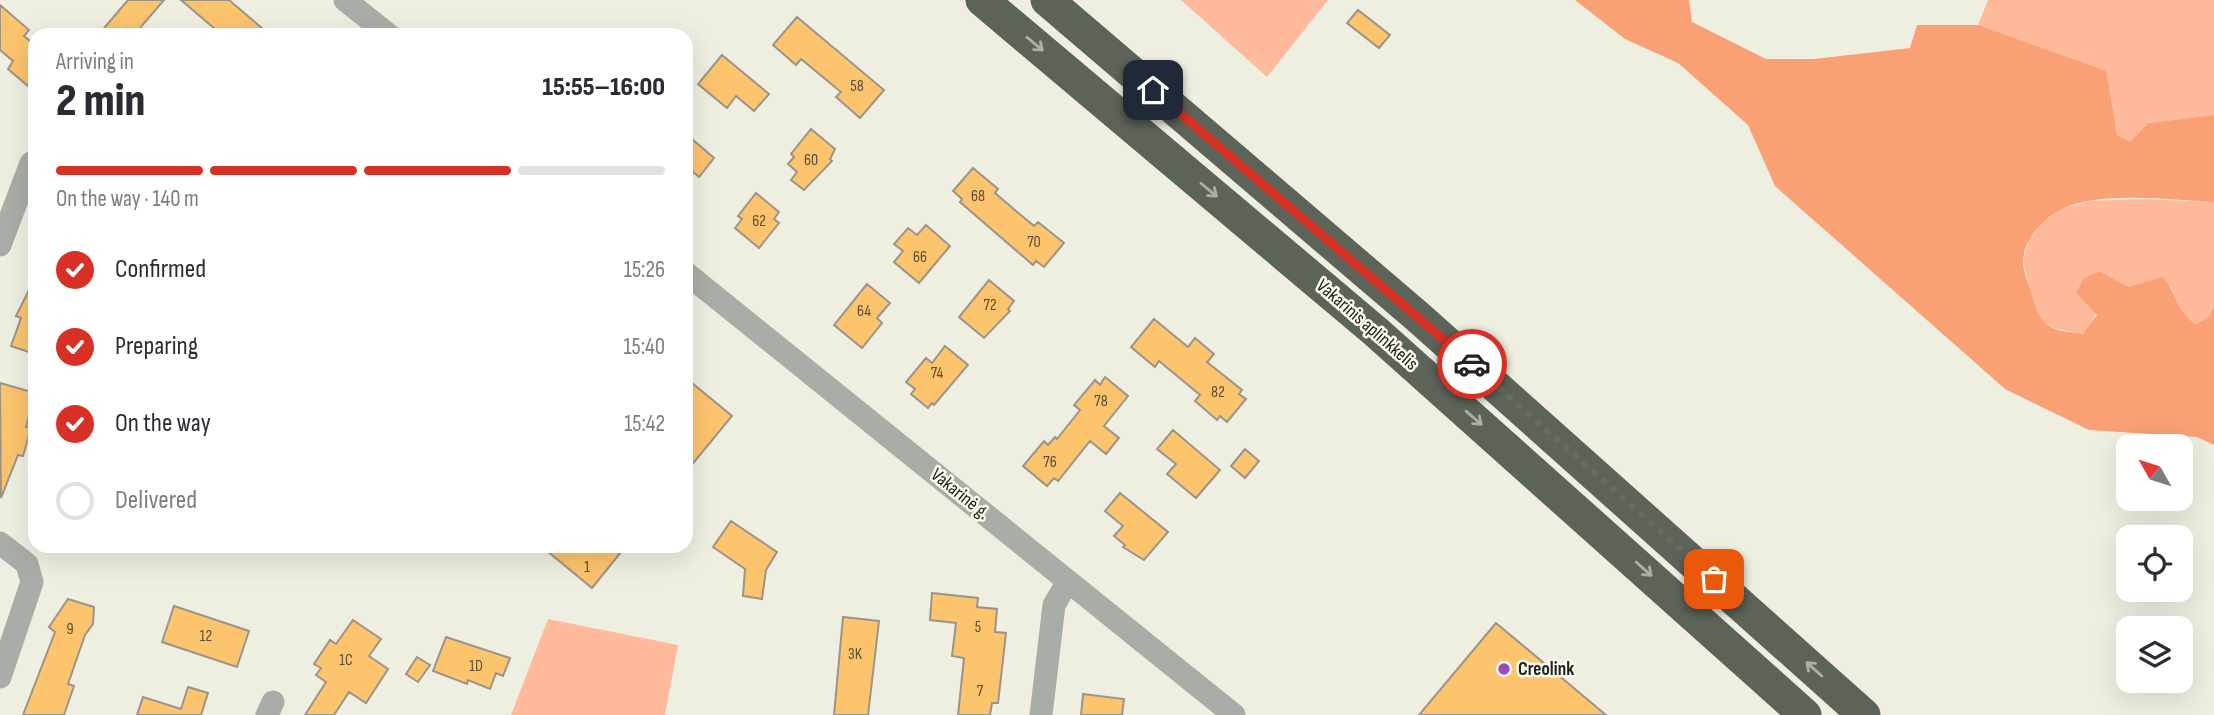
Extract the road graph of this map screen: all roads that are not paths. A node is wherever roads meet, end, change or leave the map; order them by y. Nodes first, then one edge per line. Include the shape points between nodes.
1 (345, 0) edge
2 (982, 0) edge
3 (1046, 0) edge
4 (380, 28) edge
5 (28, 170) edge
6 (1, 237) edge
7 (693, 280) edge
8 (0, 543) edge
9 (1068, 581) junction
10 (0, 677) edge
11 (1041, 715) edge
12 (1234, 715) edge
13 (1805, 715) edge
14 (1864, 715) edge

1 - 4 street
2 -> 13 highway, Vakarinis aplinkkelis via 1375,331
14 -> 3 highway, Vakarinis aplinkkelis via 1449,344
5 - 6 street
7 - 9 street, Vakarinė g.
8 - 10 street via 27,564 32,582
9 - 11 street via 1054,605
9 - 12 street, Vakarinė g.

